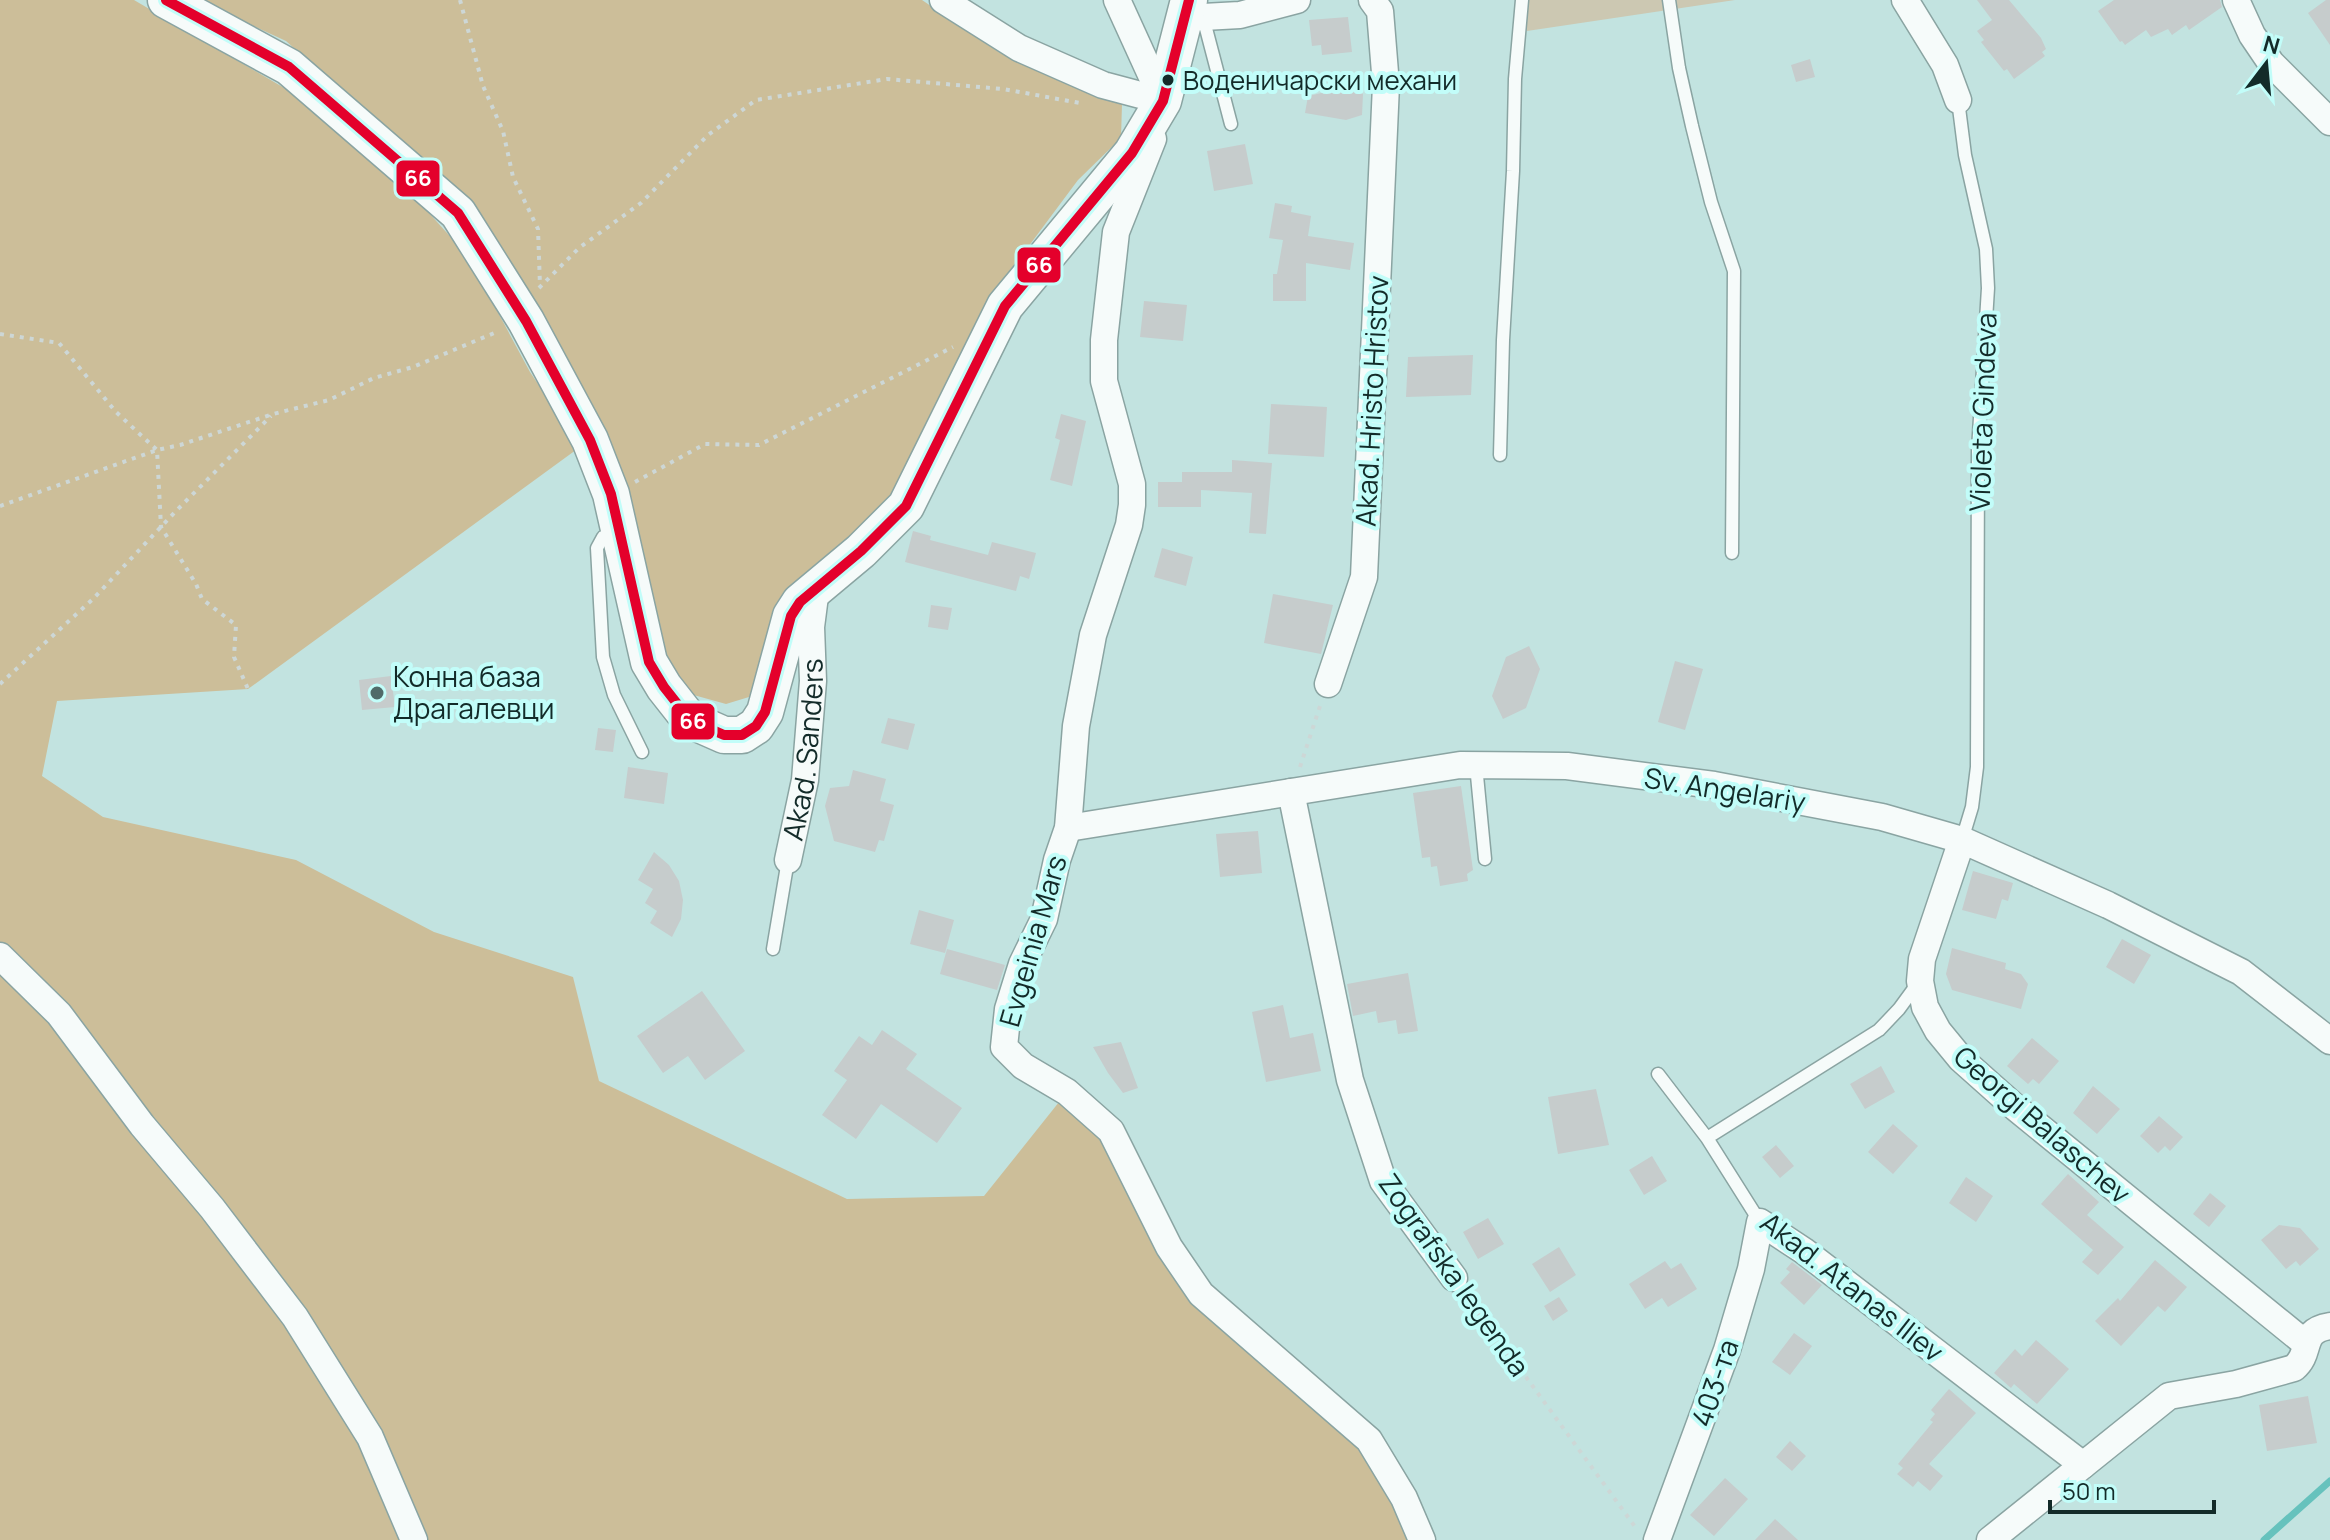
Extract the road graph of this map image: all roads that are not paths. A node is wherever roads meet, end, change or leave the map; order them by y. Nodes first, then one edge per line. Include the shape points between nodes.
1 (166, 0) edge
2 (943, 0) edge
3 (1117, 0) edge
4 (1297, 0) edge
5 (1372, 0) edge
6 (1522, 0) edge
7 (1669, 0) edge
8 (1905, 0) edge
9 (2236, 0) edge
10 (1192, 12) edge
11 (1958, 100) joint
12 (1163, 101) junction
13 (2330, 122) edge
14 (1231, 124) dead end
15 (1500, 455) dead end
16 (621, 533) junction
17 (1732, 553) dead end
18 (816, 588) junction
19 (1328, 684) road end
20 (642, 752) dead end
21 (1476, 765) junction
22 (1291, 792) junction
23 (1068, 828) junction
24 (1962, 840) junction
25 (1485, 859) dead end
26 (788, 860) joint
27 (773, 949) dead end
28 (0, 956) edge
29 (1920, 981) junction
30 (2330, 1041) edge
31 (1658, 1074) dead end
32 (1707, 1138) junction
33 (1760, 1222) junction
34 (1454, 1278) road end
35 (2330, 1326) edge
36 (2305, 1343) junction
37 (2083, 1465) junction
38 (414, 1540) edge
39 (1422, 1540) edge
40 (1657, 1540) edge
41 (1990, 1540) edge

1 - 16 street via 289,67 458,213 526,321 590,440
2 - 12 street via 1019,48 1123,91
3 - 12 street
4 - 10 street via 1240,15
5 - 19 street, Akad. Hristo Hristov via 1380,11 1386,85 1364,577
6 - 15 lane
7 - 17 lane via 1696,142 1734,271
8 - 11 street, Violeta Gindeva via 1945,65
9 - 13 street via 2271,63
10 - 12 street
10 - 14 lane
11 - 24 lane, Violeta Gindeva via 1986,249 1988,288 1978,450 1977,767
12 - 18 street via 1121,168 1005,306 906,506
12 - 23 street, Evgeinia Mars via 1111,255 1104,381 1132,484 1132,505 1093,635 1076,726
16 - 18 street via 649,662 690,720 724,735 742,735 765,712 791,616
16 - 20 lane via 603,537 597,548 603,657 614,695
18 - 26 street, Akad. Sanders via 805,780
21 - 22 street, Sv. Angelariy
21 - 24 street, Sv. Angelariy via 1567,766 1714,785 1882,817
21 - 25 lane
22 - 23 street, Sv. Angelariy
22 - 34 street, Zografska legenda via 1350,1080 1383,1181
23 - 39 street, Evgeinia Mars via 1044,919 1008,1009 1004,1047 1111,1131 1169,1247 1201,1294 1369,1440
24 - 29 street, Georgi Balaschev via 1922,959
24 - 30 street, Sv. Angelariy via 2241,972
26 - 27 lane, Akad. Sanders
28 - 38 street via 59,1014 295,1317 370,1437
29 - 32 lane via 1879,1030
29 - 36 street, Georgi Balaschev via 1925,1007 1961,1059
31 - 32 lane, Akad. Atanas Iliev
32 - 33 lane, Akad. Atanas Iliev
33 - 37 street, Akad. Atanas Iliev
33 - 40 street, 403-та via 1727,1350
35 - 36 street via 2317,1328
36 - 37 street via 2294,1368 2169,1396
37 - 41 street

